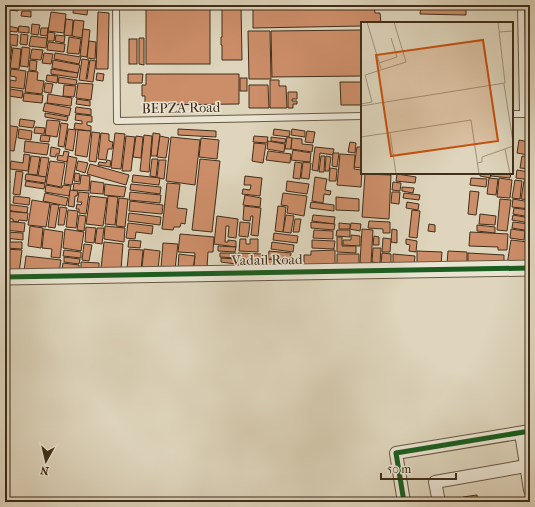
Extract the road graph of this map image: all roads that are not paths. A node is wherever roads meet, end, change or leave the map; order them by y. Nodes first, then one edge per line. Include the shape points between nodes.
1 (116, 5) edge
2 (521, 5) edge
3 (513, 114) edge
4 (523, 114) junction
5 (530, 114) edge
6 (361, 116) edge
7 (530, 268) edge
8 (5, 277) edge
9 (525, 432) edge
10 (526, 466) junction
11 (530, 490) edge
12 (404, 502) edge
13 (439, 502) edge

1 - 6 lane, BEPZA Road via 117,121
2 - 4 lane
3 - 4 lane
4 - 5 lane
7 - 8 street, Vadail Road
9 - 10 street
9 - 12 street via 396,453
10 - 11 street
10 - 13 street via 435,482

